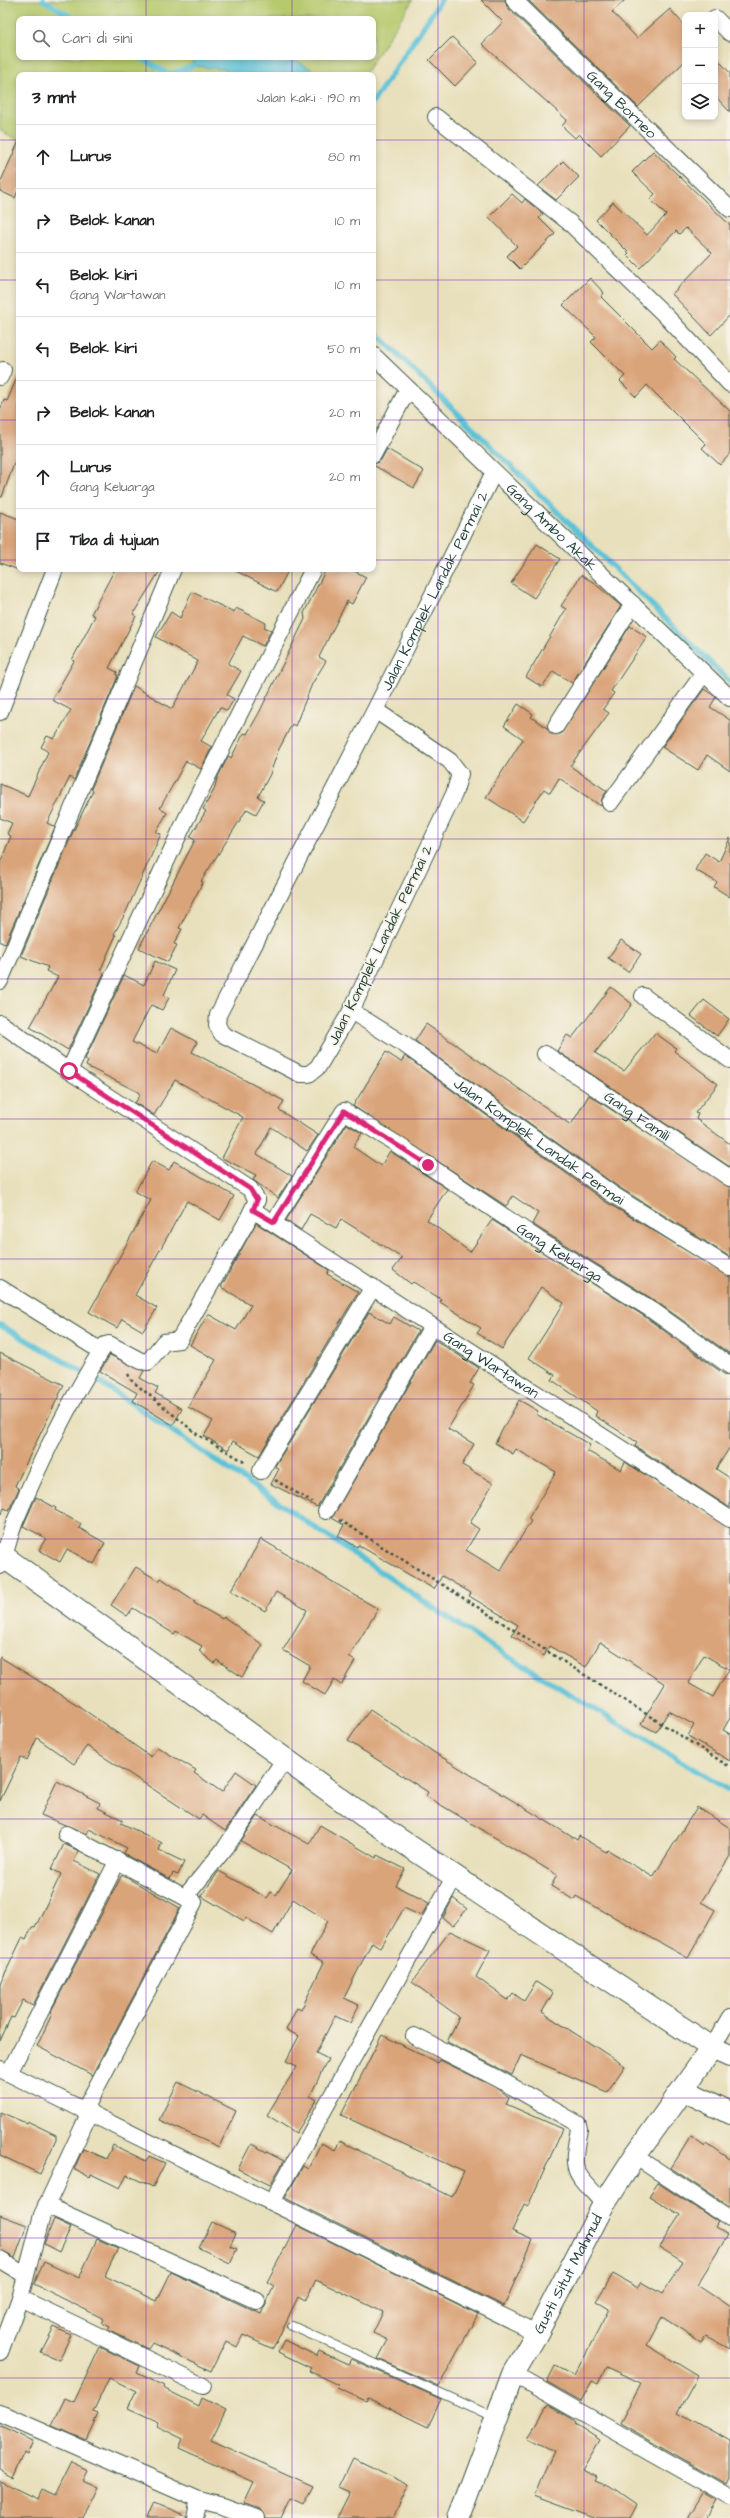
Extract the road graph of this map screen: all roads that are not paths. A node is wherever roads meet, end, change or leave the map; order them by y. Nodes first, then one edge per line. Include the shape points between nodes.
1 (514, 0) edge
2 (718, 21) edge
3 (730, 33) edge
4 (436, 117) dead end
5 (730, 209) edge
6 (376, 358) edge
7 (730, 384) edge
8 (408, 389) junction
9 (376, 449) edge
10 (494, 472) junction
11 (54, 572) edge
12 (172, 572) edge
13 (311, 572) edge
14 (633, 604) junction
15 (704, 673) junction
16 (730, 698) edge
17 (375, 710) junction
18 (0, 712) edge
19 (556, 726) dead end
20 (610, 803) dead end
21 (0, 980) edge
22 (644, 996) dead end
23 (351, 1011) junction
24 (0, 1022) edge
25 (545, 1054) dead end
26 (730, 1060) edge
27 (69, 1071) junction
28 (730, 1178) edge
29 (253, 1210) junction
30 (274, 1222) junction
31 (730, 1268) edge
32 (373, 1287) junction
33 (0, 1288) edge
34 (432, 1326) junction
35 (108, 1349) junction
36 (730, 1366) edge
37 (261, 1471) road end
38 (326, 1511) road end
39 (730, 1519) edge
40 (1, 1559) edge
41 (284, 1760) junction
42 (66, 1834) dead end
43 (118, 1860) junction
44 (455, 1876) junction
45 (185, 1897) junction
46 (730, 2018) edge
47 (414, 2036) dead end
48 (721, 2052) edge
49 (4, 2071) edge
50 (684, 2090) junction
51 (87, 2111) junction
52 (730, 2113) edge
53 (634, 2156) junction
54 (272, 2202) junction
55 (604, 2204) junction
56 (46, 2205) junction
57 (730, 2219) edge
58 (0, 2260) edge
59 (25, 2275) junction
60 (20, 2298) junction
61 (257, 2301) dead end
62 (292, 2326) dead end
63 (537, 2333) junction
64 (0, 2352) edge
65 (513, 2374) junction
66 (203, 2386) dead end
67 (0, 2413) edge
68 (496, 2419) junction
69 (730, 2497) edge
70 (199, 2500) junction
71 (194, 2518) edge
72 (256, 2518) edge
73 (459, 2518) edge

1 - 5 street, Gang Borneo
2 - 3 street
4 - 7 street via 570,223 665,315
6 - 8 street, Gang Ambo Akak
8 - 9 street
8 - 10 street, Gang Ambo Akak
10 - 14 street, Gang Ambo Akak
10 - 17 street, Jalan Komplek Landak Permai 2
11 - 18 street
12 - 21 street
13 - 27 street via 186,819
14 - 15 street, Gang Ambo Akak
14 - 19 street
15 - 16 street, Gang Ambo Akak
15 - 20 street
17 - 23 street, Jalan Komplek Landak Permai 2 via 450,761 460,774 454,794
17 - 23 street, Jalan Komplek Landak Permai 2 via 218,1014 217,1025 222,1034 300,1074 309,1074 318,1067
22 - 26 street
23 - 31 street, Jalan Komplek Landak Permai via 405,1045 612,1194
24 - 27 street
25 - 28 street, Gang Famili
27 - 29 street via 250,1189 257,1200
29 - 30 street, Gang Wartawan
29 - 35 street via 178,1340 164,1342 148,1362
30 - 32 street, Gang Wartawan
30 - 36 street, Gang Keluarga via 344,1111 539,1240 649,1308
32 - 34 street, Gang Wartawan
32 - 37 street
33 - 35 street
34 - 38 street
34 - 39 street, Gang Wartawan
35 - 40 street via 92,1365 77,1390 15,1520
40 - 41 main road
41 - 44 main road
41 - 45 street via 226,1847
42 - 43 street
43 - 45 street
43 - 49 street
44 - 48 main road
44 - 54 street
45 - 51 street via 194,1902
46 - 48 street
47 - 55 street via 504,2082 578,2124 573,2162 575,2172
48 - 50 main road, Gusti Situt Mahmud
49 - 51 street
50 - 52 main road
50 - 53 main road, Gusti Situt Mahmud
51 - 54 street
51 - 56 street
53 - 55 main road, Gusti Situt Mahmud
53 - 57 street
54 - 63 street
55 - 63 main road, Gusti Situt Mahmud
56 - 59 street
56 - 61 street
58 - 59 street
59 - 60 street
60 - 64 street
60 - 66 street
62 - 68 lane
63 - 65 main road, Gusti Situt Mahmud
65 - 68 main road, Gusti Situt Mahmud
65 - 69 street
67 - 70 street
68 - 73 main road, Gusti Situt Mahmud
70 - 71 street
70 - 72 street

